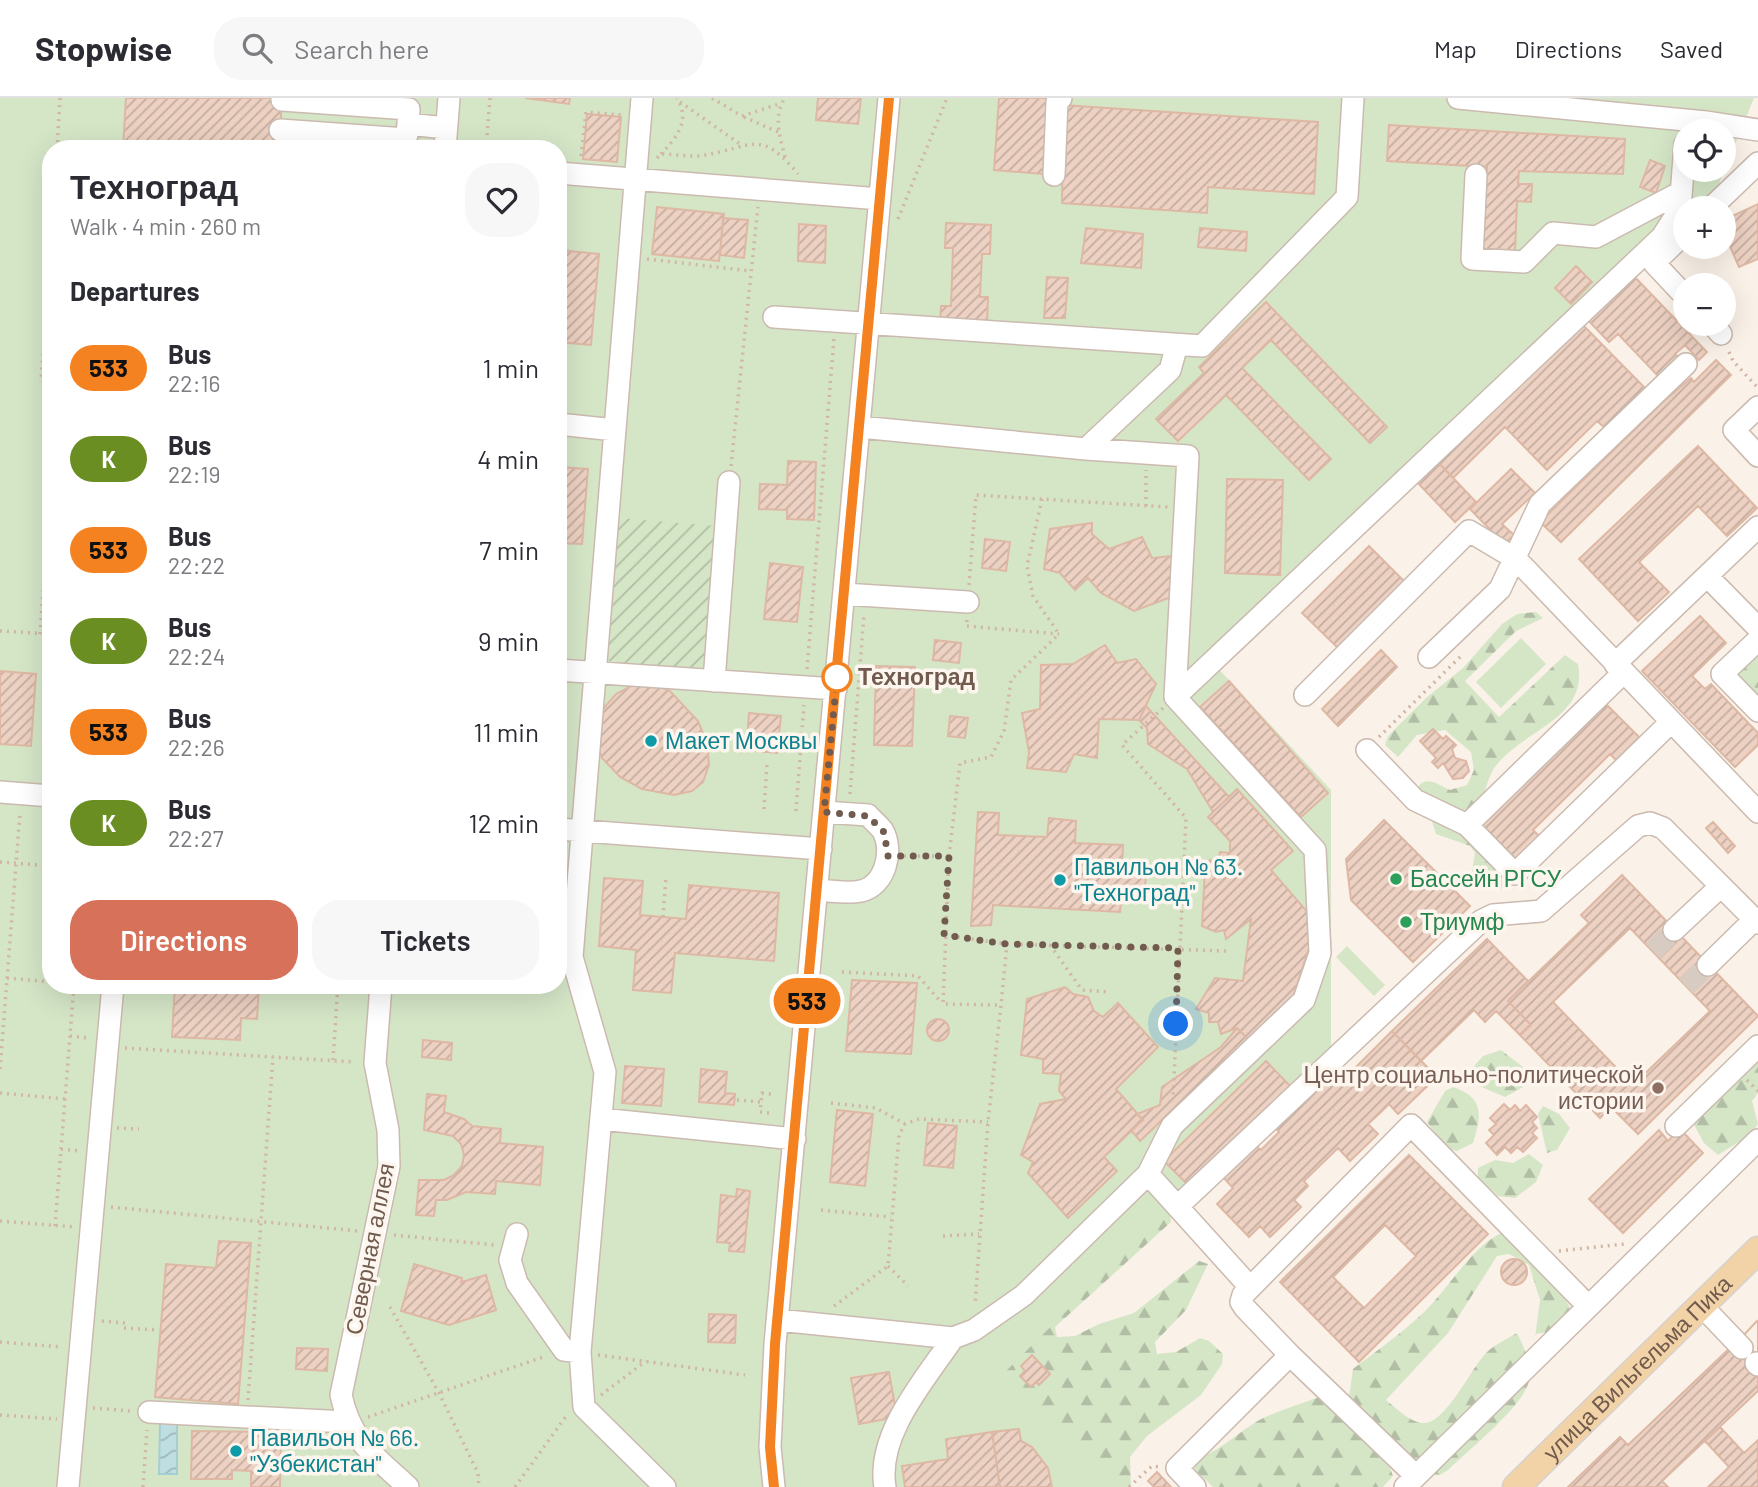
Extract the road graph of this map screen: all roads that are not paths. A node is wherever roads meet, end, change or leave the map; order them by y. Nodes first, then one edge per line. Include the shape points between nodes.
1 (449, 98) edge
2 (889, 98) edge
3 (1061, 98) edge
4 (1353, 98) edge
5 (1458, 98) edge
6 (282, 100) dead end
7 (1513, 102) edge
8 (641, 108) edge
9 (1673, 122) edge
10 (1736, 128) edge
11 (280, 130) dead end
12 (1758, 130) edge
13 (407, 137) edge
14 (446, 138) edge
15 (1758, 163) edge
16 (567, 174) edge
17 (1054, 175) dead end
18 (1476, 175) dead end
19 (635, 180) junction
20 (1682, 182) edge
21 (1681, 192) junction
22 (1724, 196) edge
23 (880, 199) junction
24 (1673, 244) edge
25 (1673, 283) edge
26 (774, 317) dead end
27 (870, 325) junction
28 (1177, 345) junction
29 (1686, 364) dead end
30 (1758, 407) edge
31 (567, 425) edge
32 (860, 427) junction
33 (615, 430) junction
34 (1086, 449) junction
35 (1758, 456) edge
36 (729, 482) road end
37 (1758, 527) edge
38 (1516, 559) junction
39 (1707, 576) junction
40 (855, 595) junction
41 (968, 603) road end
42 (1758, 628) edge
43 (1758, 640) edge
44 (1429, 657) dead end
45 (1619, 668) junction
46 (567, 671) edge
47 (596, 673) junction
48 (714, 681) junction
49 (836, 689) junction
50 (1305, 695) dead end
51 (1175, 697) junction
52 (1758, 711) edge
53 (1671, 722) junction
54 (1367, 750) road end
55 (0, 792) edge
56 (42, 795) edge
57 (1753, 797) edge
58 (824, 812) junction
59 (1467, 825) junction
60 (567, 830) edge
61 (582, 831) junction
62 (821, 849) junction
63 (1721, 886) junction
64 (817, 890) junction
65 (1756, 922) edge
66 (1675, 930) tunnel mouth
67 (567, 942) edge
68 (567, 963) edge
69 (1708, 965) tunnel mouth
70 (112, 994) edge
71 (380, 994) edge
72 (1758, 1046) edge
73 (601, 1119) junction
74 (1676, 1126) dead end
75 (795, 1139) junction
76 (1758, 1140) edge
77 (1148, 1174) junction
78 (1178, 1206) junction
79 (515, 1241) road end
80 (1758, 1250) edge
81 (1249, 1286) junction
82 (1701, 1305) junction
83 (1588, 1306) junction
84 (778, 1320) junction
85 (963, 1334) junction
86 (572, 1351) junction
87 (1290, 1355) junction
88 (1752, 1359) edge
89 (149, 1412) road end
90 (347, 1422) junction
91 (1410, 1481) edge
92 (68, 1487) edge
93 (408, 1487) edge
94 (665, 1487) edge
95 (774, 1487) edge
96 (885, 1487) edge
97 (1195, 1487) edge
98 (1516, 1487) edge

1 - 14 street
2 - 23 street
3 - 17 street via 1057,102
4 - 28 street via 1347,197 1202,346
5 - 7 street
6 - 13 street via 409,109
7 - 9 street
8 - 19 street
10 - 12 street
11 - 13 street
13 - 14 street
15 - 22 street
16 - 19 street
18 - 21 street via 1472,259 1524,262 1553,233 1596,237
19 - 23 street
19 - 33 street
20 - 21 street
21 - 51 street via 1680,209 1662,237
23 - 27 street
24 - 25 street via 1654,262
26 - 27 street
27 - 28 street
27 - 32 street
28 - 34 street via 1170,370
29 - 38 street via 1540,504
30 - 35 street via 1734,430
31 - 33 street
32 - 34 street
32 - 40 street
33 - 47 street
34 - 51 street via 1188,456
36 - 48 street
37 - 39 street
38 - 44 street via 1500,589
38 - 45 street
38 - 50 street via 1469,531
39 - 42 street
39 - 45 street
40 - 41 street
40 - 49 street
43 - 52 street via 1722,674
45 - 53 street
45 - 59 street
46 - 47 street
47 - 48 street
47 - 61 street
48 - 49 street
49 - 58 street
51 - 77 street via 1315,850 1320,953 1304,1000 1172,1126
53 - 57 street
53 - 59 street via 1515,874
54 - 59 street via 1415,800
55 - 56 street
58 - 62 street
58 - 64 street via 868,816 884,832 888,856 879,880 865,891
60 - 61 street
61 - 62 street
61 - 67 street
62 - 64 street
63 - 65 street
63 - 66 street
63 - 78 street via 1663,828 1650,823 1638,826 1541,911 1493,915 1481,921
64 - 75 street
65 - 69 street
68 - 73 street via 605,1072
70 - 92 street
71 - 90 street, Северная аллея via 376,1063 388,1130 389,1166 341,1395
72 - 74 street
73 - 75 street
73 - 86 street
75 - 84 street
76 - 83 street
77 - 78 street
77 - 85 street via 1024,1295
78 - 81 street
79 - 86 street via 510,1260 517,1283
80 - 82 main road, улица Вильгельма Пика
81 - 83 street via 1411,1125
81 - 87 street via 1242,1305
82 - 88 street
82 - 98 main road, улица Вильгельма Пика
83 - 91 street
84 - 85 street
84 - 95 street via 770,1447
85 - 96 street via 892,1434 881,1467
86 - 94 street via 584,1407
87 - 91 street
87 - 97 street via 1177,1468
89 - 90 street
90 - 93 street, Северная аллея via 365,1448

